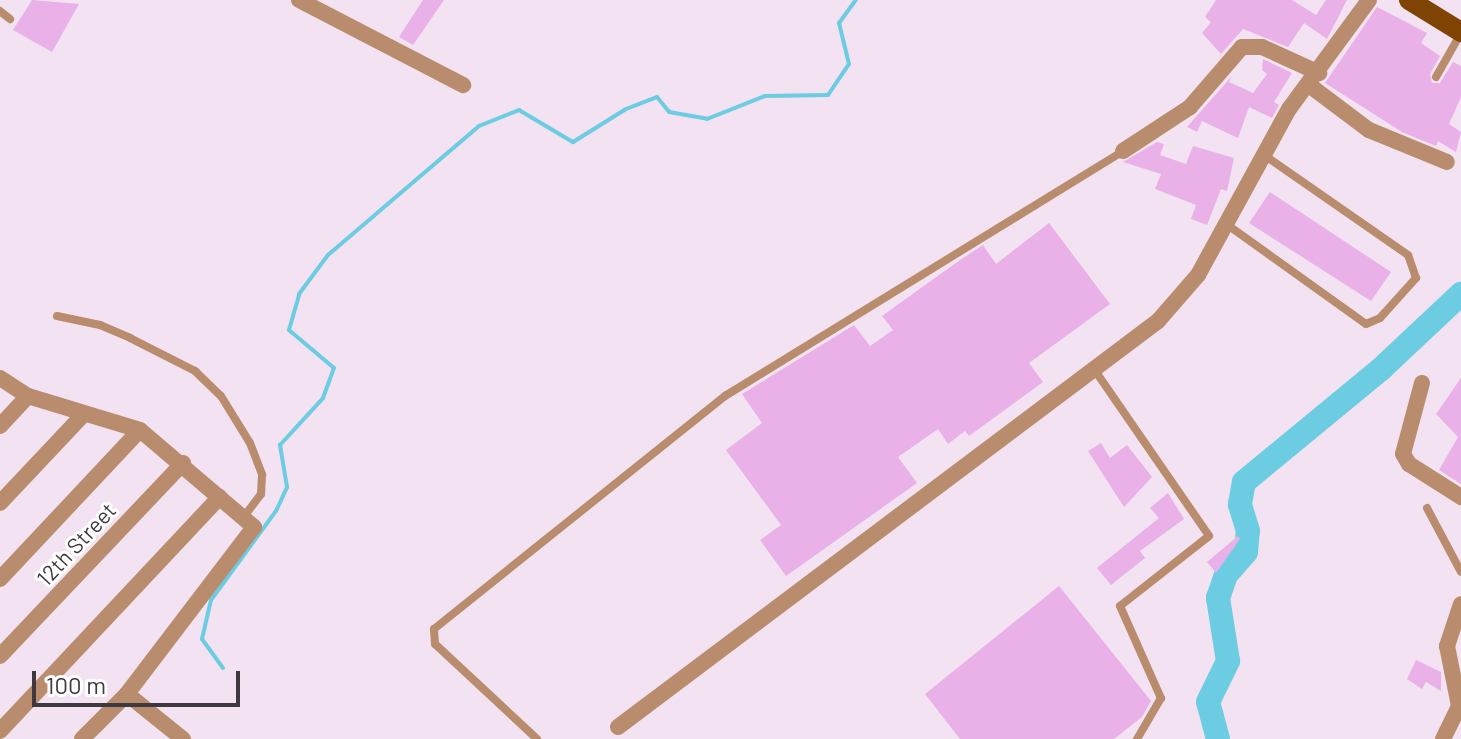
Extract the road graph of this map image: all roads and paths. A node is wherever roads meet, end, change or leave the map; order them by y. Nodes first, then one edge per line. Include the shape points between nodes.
1 (299, 0) edge
2 (1369, 0) edge
3 (1409, 0) edge
4 (0, 11) edge
5 (10, 19) dead end
6 (1461, 33) edge
7 (1436, 77) dead end
8 (1314, 79) junction
9 (463, 85) dead end
10 (1123, 151) joint
11 (1264, 155) junction
12 (1447, 162) dead end
13 (1229, 226) junction
14 (57, 316) dead end
15 (1096, 372) junction
16 (0, 378) edge
17 (1422, 383) dead end
18 (28, 396) junction
19 (84, 414) junction
20 (0, 426) edge
21 (140, 430) junction
22 (183, 463) junction
23 (220, 497) junction
24 (1461, 497) edge
25 (0, 503) edge
26 (1427, 508) dead end
27 (243, 518) junction
28 (1461, 572) edge
29 (0, 579) edge
30 (1461, 604) edge
31 (0, 656) edge
32 (127, 694) junction
33 (1458, 718) edge
34 (618, 727) dead end
35 (0, 731) edge
36 (83, 739) edge
37 (183, 739) edge
38 (537, 739) edge
39 (1137, 739) edge
40 (1443, 739) edge

1 - 9 street
2 - 8 street
3 - 6 main road
4 - 5 lane
6 - 7 lane
8 - 10 street via 1262,47 1242,47 1190,107
8 - 11 street
8 - 12 street via 1369,130
10 - 38 lane via 725,396 434,629 435,644
11 - 13 street
11 - 13 lane via 1408,255 1416,278 1380,318 1366,324
13 - 15 street via 1198,275 1158,321
14 - 27 lane via 130,338 195,371 221,396 250,443 262,475 261,494
15 - 34 street
15 - 39 lane via 1209,536 1120,606 1161,698
16 - 18 street
17 - 24 street via 1403,454 1409,464
18 - 19 street
18 - 20 street
19 - 21 street
19 - 25 street
21 - 22 street
21 - 29 street
22 - 23 street
22 - 31 street, 12th Street
23 - 27 street
23 - 35 street
26 - 28 lane
27 - 32 street via 254,527 252,534
30 - 33 street via 1447,646
32 - 36 street
32 - 37 street
33 - 40 street

